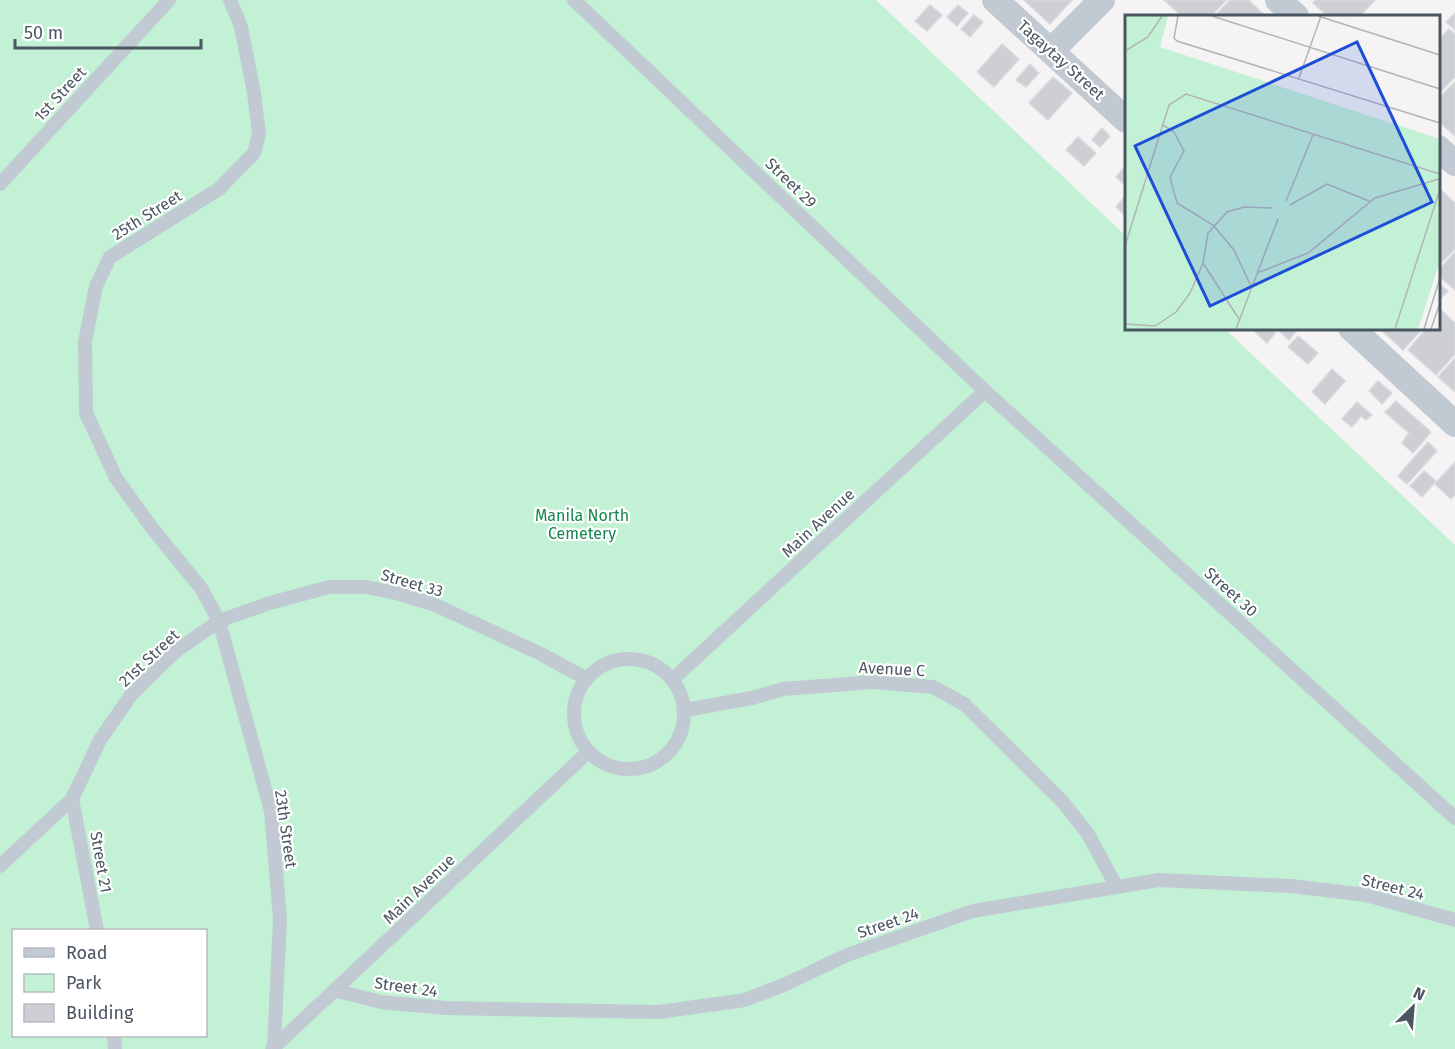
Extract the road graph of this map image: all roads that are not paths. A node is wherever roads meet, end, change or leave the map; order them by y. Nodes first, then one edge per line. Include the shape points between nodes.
1 (169, 0) edge
2 (230, 0) edge
3 (574, 0) edge
4 (995, 0) edge
5 (1102, 0) edge
6 (1278, 0) edge
7 (1295, 15) edge
8 (1052, 51) junction
9 (1125, 119) edge
10 (1440, 150) edge
11 (1455, 163) edge
12 (0, 184) edge
13 (1354, 330) edge
14 (985, 391) junction
15 (1455, 424) edge
16 (219, 621) junction
17 (585, 678) junction
18 (673, 679) junction
19 (685, 710) junction
20 (588, 752) junction
21 (72, 799) junction
22 (1455, 818) edge
23 (0, 866) edge
24 (1116, 886) junction
25 (1455, 920) edge
26 (97, 929) edge
27 (337, 991) junction
28 (273, 1048) edge

1 - 12 lane, 1st Street
2 - 16 lane, 25th Street via 242,27 254,93 259,134 254,153 219,189 110,257 96,286 85,342 86,413 116,478 201,588
3 - 14 lane, Street 29
4 - 8 street, Tagaytay Street
5 - 8 street
6 - 7 street
8 - 9 street, Tagaytay Street
10 - 11 street
13 - 15 street
14 - 18 lane, Main Avenue
14 - 22 lane, Street 30
16 - 17 lane, Street 33 via 329,587 366,587 433,604
16 - 21 lane, 21st Street via 176,651 131,695 99,740
16 - 28 lane, 23th Street via 271,811 280,919
17 - 18 lane via 612,660 646,660
17 - 20 lane via 575,697 573,718 579,740
18 - 19 lane
19 - 20 lane via 681,736 666,757 642,769 616,768
19 - 24 lane, Avenue C via 783,689 873,682 933,687 964,704 1062,801 1088,834
20 - 27 lane, Main Avenue
21 - 23 lane, 21st Street
21 - 26 lane, Street 21
24 - 25 lane, Street 24 via 1159,880 1291,886 1366,895
24 - 27 lane, Street 24 via 973,911 847,955 745,1000 659,1012 445,1008 381,1002
27 - 28 lane, Main Avenue

